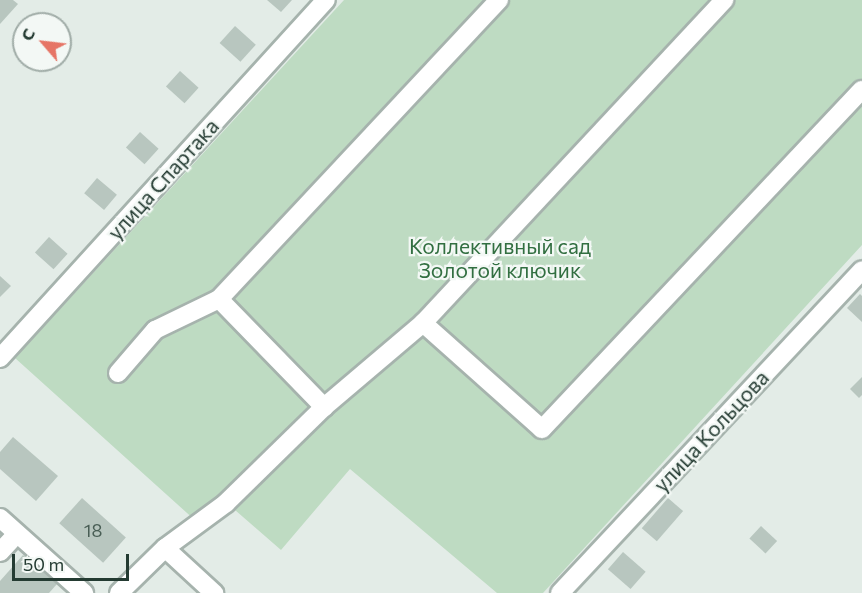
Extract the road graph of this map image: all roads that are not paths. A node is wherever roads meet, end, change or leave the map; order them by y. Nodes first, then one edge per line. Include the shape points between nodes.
1 (326, 0) edge
2 (498, 0) edge
3 (724, 0) edge
4 (862, 90) edge
5 (862, 270) edge
6 (219, 299) junction
7 (423, 323) junction
8 (0, 358) edge
9 (118, 373) dead end
10 (324, 407) junction
11 (0, 518) edge
12 (17, 534) junction
13 (165, 548) junction
14 (0, 552) edge
15 (84, 593) edge
16 (119, 593) edge
17 (214, 593) edge
18 (560, 593) edge

1 - 8 street, улица Спартака
2 - 6 street
3 - 7 street
4 - 7 street via 542,429
5 - 18 street, улица Кольцова
6 - 9 street via 155,330
6 - 10 street
7 - 10 street
10 - 13 street via 226,503
11 - 12 street
12 - 14 street
12 - 15 street
13 - 16 street
13 - 17 street

